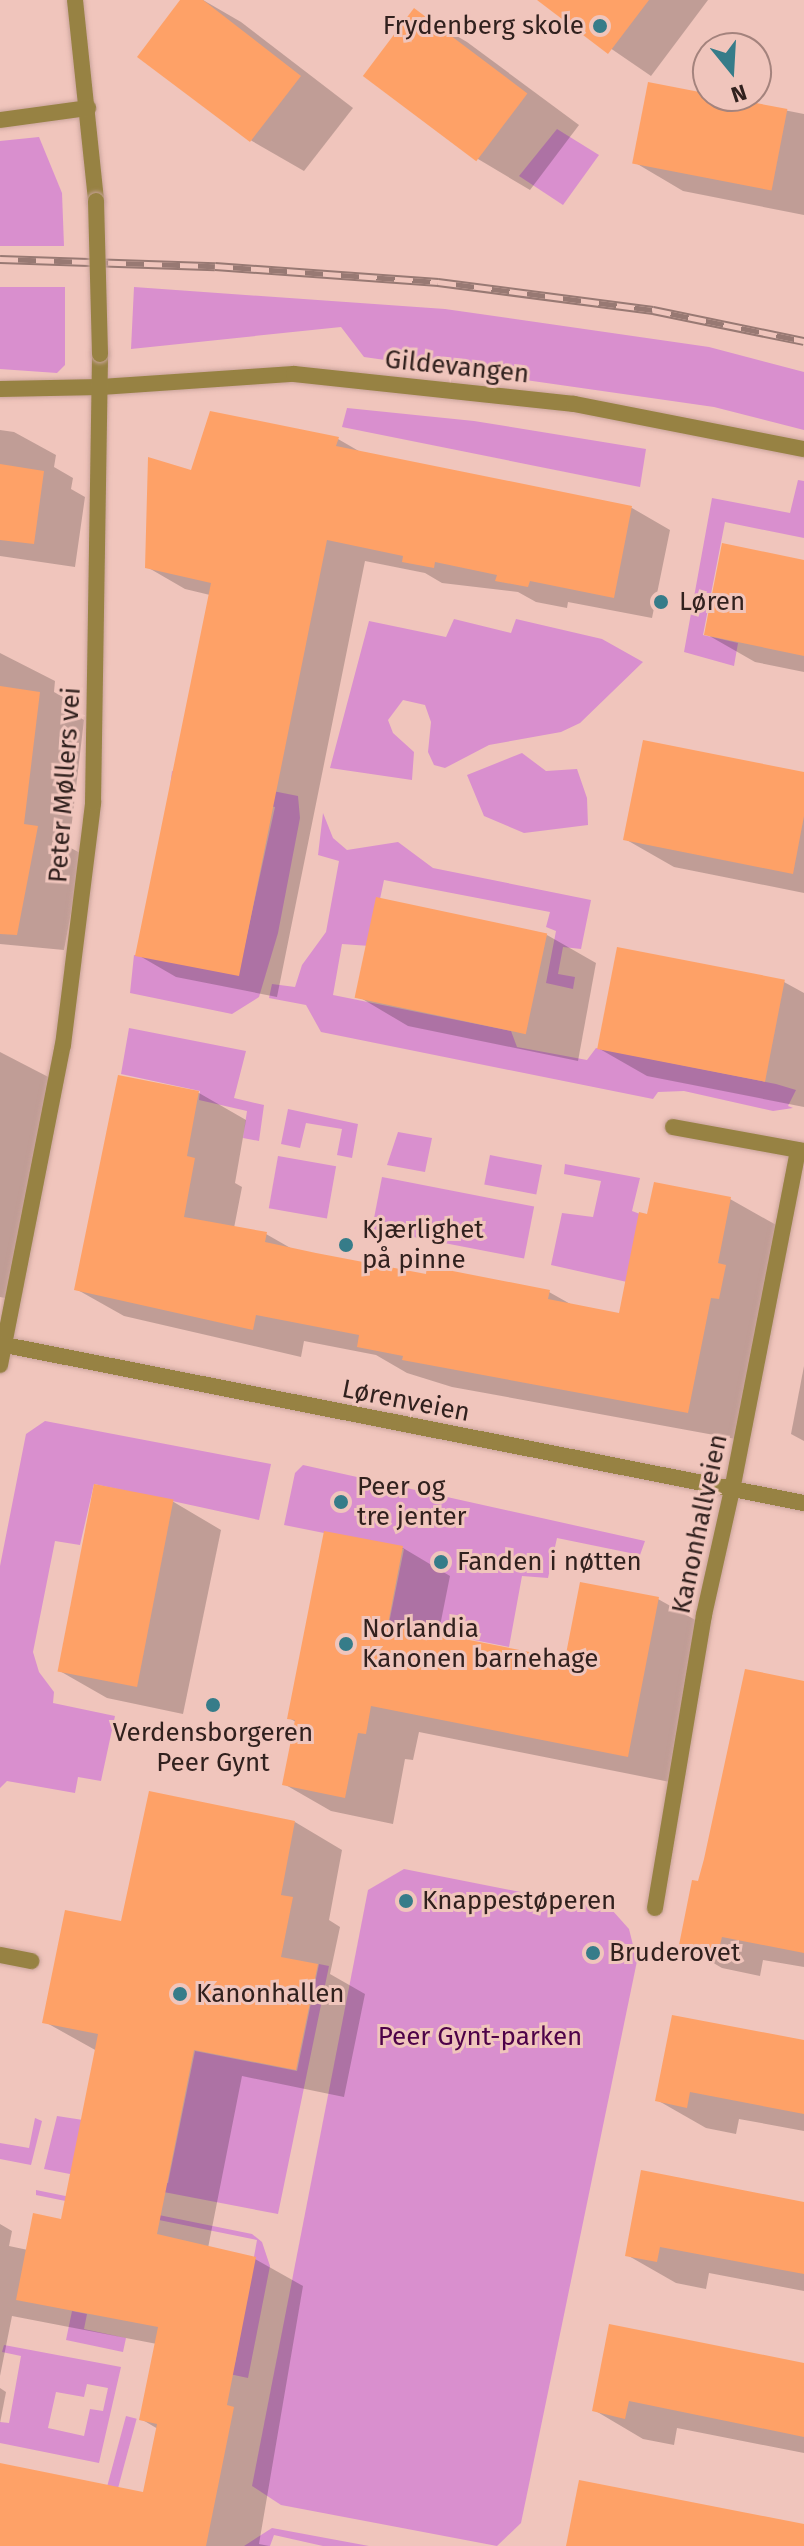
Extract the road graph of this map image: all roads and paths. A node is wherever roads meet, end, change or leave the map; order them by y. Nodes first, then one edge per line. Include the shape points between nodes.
1 (75, 0) edge
2 (88, 108) junction
3 (0, 120) edge
4 (101, 387) junction
5 (0, 389) edge
6 (804, 449) edge
7 (673, 1127) dead end
8 (801, 1151) edge
9 (2, 1344) edge
10 (0, 1365) edge
11 (732, 1490) junction
12 (804, 1503) edge
13 (655, 1908) dead end
14 (0, 1955) edge
15 (31, 1961) dead end

1 - 2 street, Peter Møllers vei
2 - 3 street
2 - 4 street, Peter Møllers vei, bridge
4 - 5 street, Gildevangen
4 - 6 street, Gildevangen via 294,374 574,404
4 - 9 street, Peter Møllers vei via 93,803 63,1045
7 - 8 street
8 - 11 street, Kanonhallveien
9 - 10 street, Peter Møllers vei
9 - 11 street, Lørenveien
11 - 12 street, Lørenveien
11 - 13 street, Kanonhallveien via 702,1630
14 - 15 street

